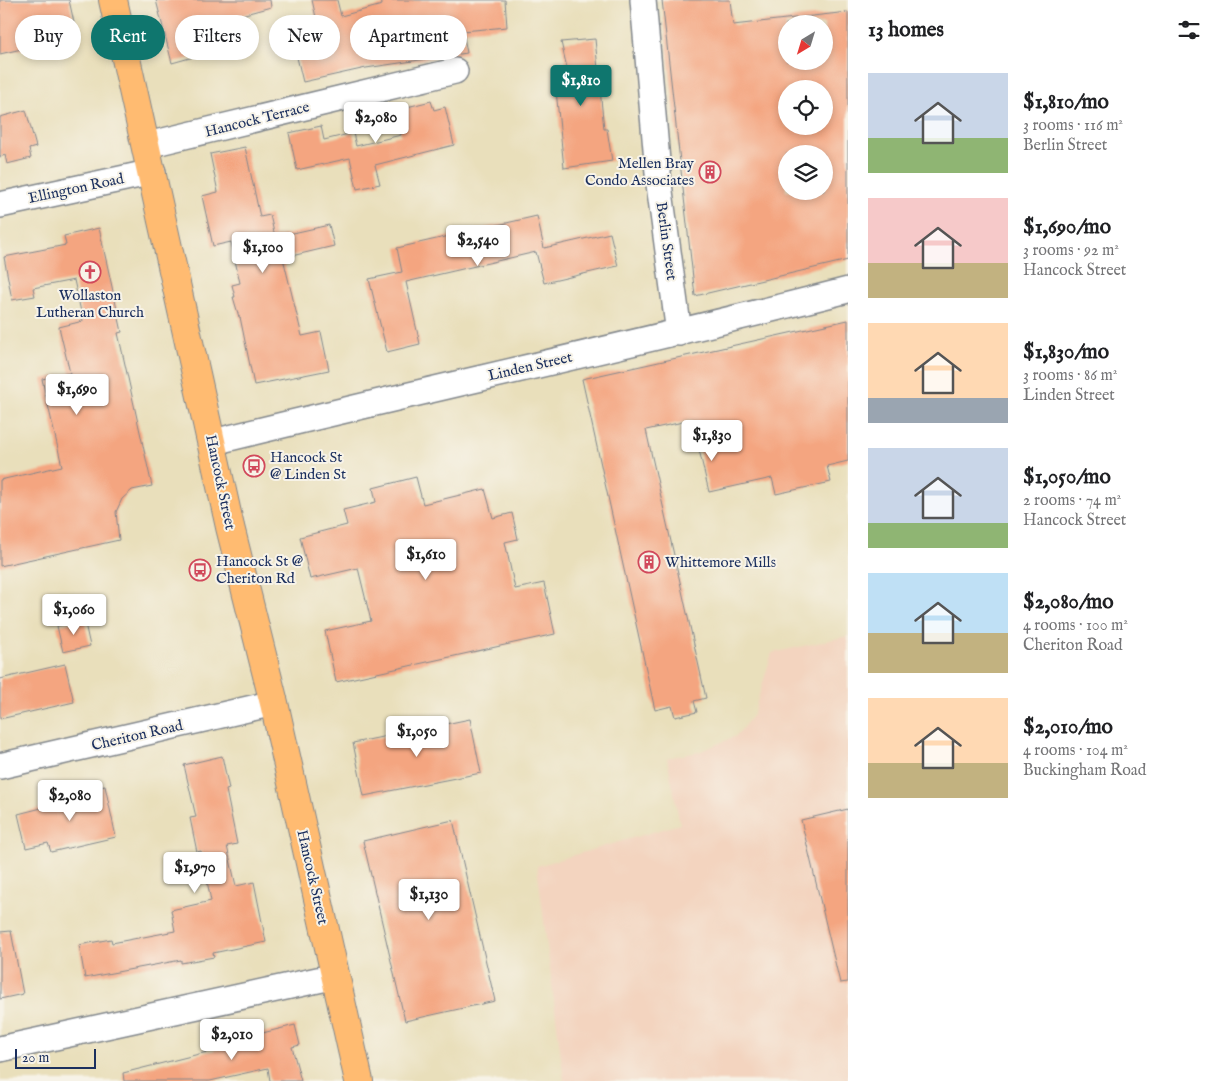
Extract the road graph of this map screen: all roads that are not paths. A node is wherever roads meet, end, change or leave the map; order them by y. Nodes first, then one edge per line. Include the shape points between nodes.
1 (114, 0) edge
2 (643, 0) edge
3 (455, 71) dead end
4 (147, 146) junction
5 (153, 172) junction
6 (0, 205) edge
7 (848, 290) edge
8 (679, 333) junction
9 (213, 442) junction
10 (274, 703) junction
11 (0, 766) edge
12 (336, 976) junction
13 (0, 1049) edge
14 (360, 1081) edge

1 - 4 main road, Hancock Street
2 - 8 street, Berlin Street via 659,184
3 - 4 street, Hancock Terrace
4 - 5 main road, Hancock Street
5 - 6 street, Ellington Road
5 - 9 main road, Hancock Street
7 - 8 street, Linden Street
8 - 9 street, Linden Street via 544,362
9 - 10 main road, Hancock Street via 230,527
10 - 11 street, Cheriton Road
10 - 12 main road, Hancock Street
12 - 13 street
12 - 14 main road, Hancock Street

